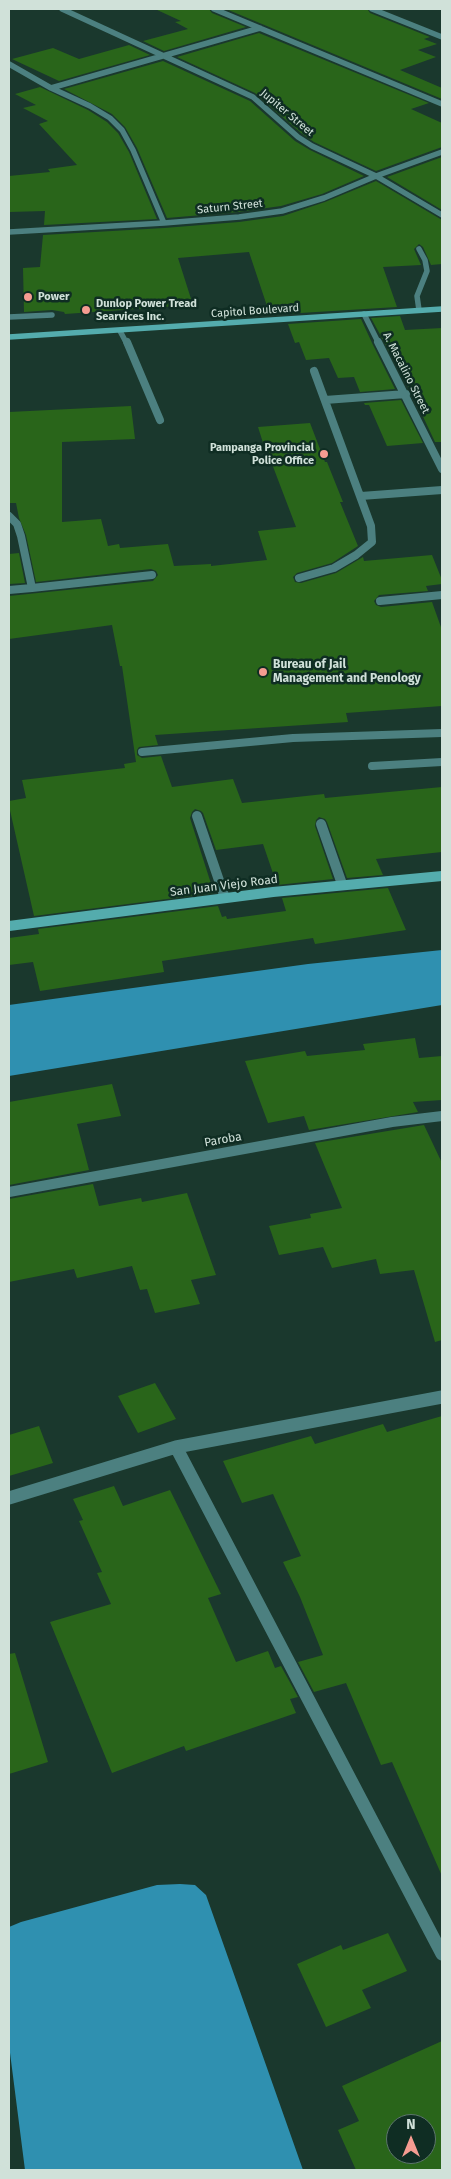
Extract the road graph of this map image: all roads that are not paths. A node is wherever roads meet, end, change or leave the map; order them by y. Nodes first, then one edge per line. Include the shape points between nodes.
1 (62, 9) edge
2 (214, 9) edge
3 (372, 9) edge
4 (260, 28) junction
5 (442, 37) edge
6 (164, 56) junction
7 (9, 64) edge
8 (51, 88) junction
9 (442, 104) edge
10 (442, 152) edge
11 (376, 176) junction
12 (442, 215) edge
13 (164, 223) junction
14 (9, 232) edge
15 (419, 249) dead end
16 (442, 309) edge
17 (419, 310) junction
18 (364, 314) junction
19 (52, 315) dead end
20 (9, 317) edge
21 (120, 331) junction
22 (9, 337) edge
23 (314, 371) dead end
24 (406, 394) junction
25 (325, 400) junction
26 (160, 420) dead end
27 (442, 468) edge
28 (442, 490) edge
29 (361, 496) junction
30 (9, 516) edge
31 (152, 575) dead end
32 (299, 578) dead end
33 (32, 588) junction
34 (9, 590) edge
35 (442, 595) edge
36 (380, 601) dead end
37 (442, 733) edge
38 (142, 752) dead end
39 (442, 762) edge
40 (372, 766) dead end
41 (198, 816) dead end
42 (321, 824) dead end
43 (442, 876) edge
44 (342, 884) junction
45 (225, 898) junction
46 (9, 926) edge
47 (442, 1116) edge
48 (9, 1192) edge
49 (442, 1397) edge
50 (176, 1447) junction
51 (9, 1498) edge
52 (442, 1954) edge

1 - 6 street, Jupiter Street
2 - 4 street
3 - 5 street
4 - 6 street
4 - 9 street
6 - 8 street
6 - 11 street, Jupiter Street via 254,97 298,137
7 - 8 street
8 - 13 street via 90,106 122,130
10 - 11 street, Saturn Street
11 - 12 street, Jupiter Street
11 - 13 street, Saturn Street via 282,211
13 - 14 street, Saturn Street
15 - 17 street via 427,271 417,296
16 - 17 main road, Capitol Boulevard
17 - 18 main road, Capitol Boulevard
18 - 21 main road, Capitol Boulevard
18 - 24 street, A. Macalino Street
19 - 20 street
21 - 22 main road, Capitol Boulevard
21 - 26 street
23 - 25 street
24 - 25 street
24 - 27 street, A. Macalino Street
25 - 29 street
28 - 29 street
29 - 32 street via 371,526 372,542 334,568
30 - 33 street via 17,524 21,536
31 - 33 street
33 - 34 street
35 - 36 street
37 - 38 street via 293,738
39 - 40 street
41 - 45 street
42 - 44 street
43 - 44 main road, San Juan Viejo Road
44 - 45 main road, San Juan Viejo Road
45 - 46 main road, San Juan Viejo Road
47 - 48 street, Paroba via 392,1122
49 - 50 street
50 - 51 street
50 - 52 street

